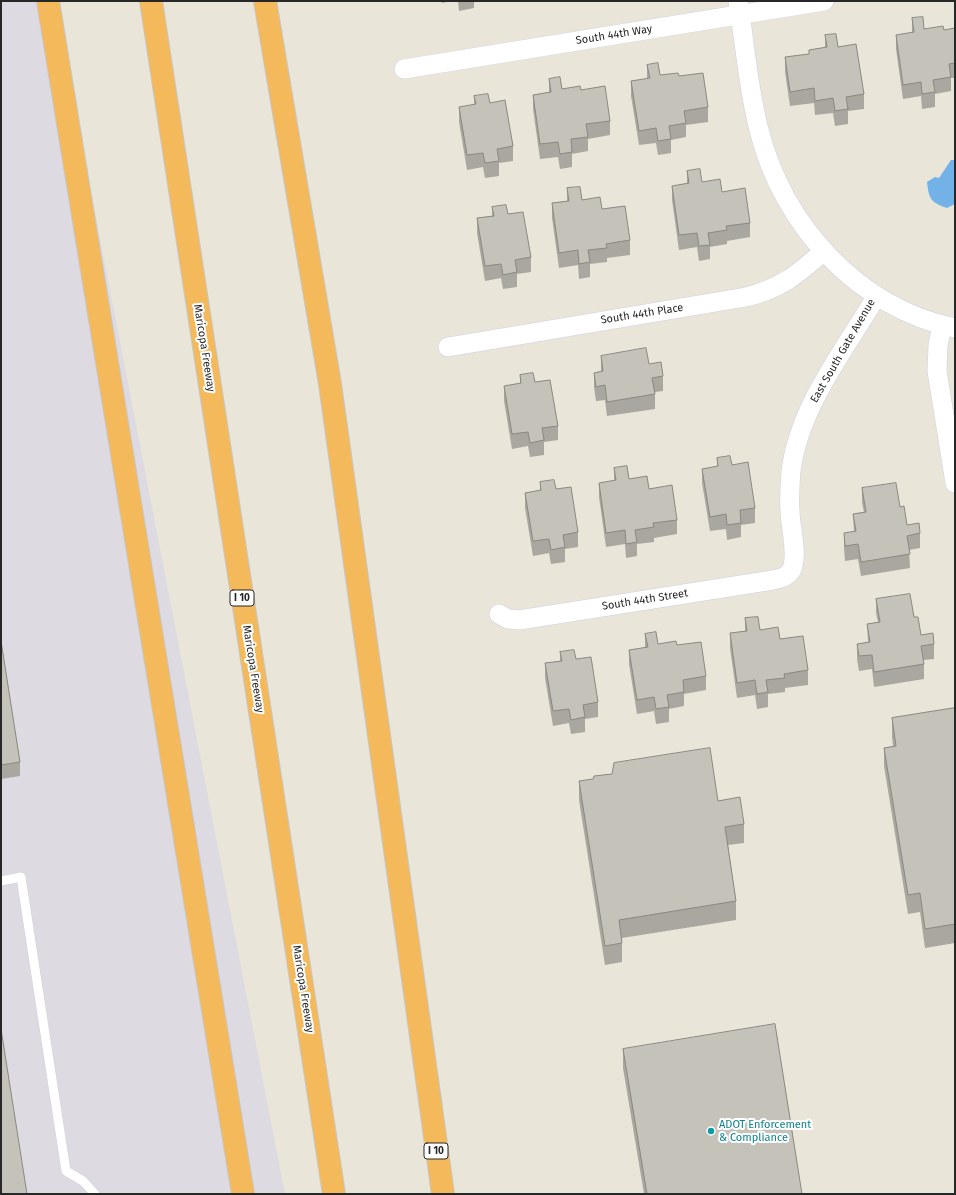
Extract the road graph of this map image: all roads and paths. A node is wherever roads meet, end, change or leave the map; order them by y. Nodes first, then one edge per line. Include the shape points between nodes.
1 (48, 1) edge
2 (151, 1) edge
3 (265, 1) edge
4 (824, 1) edge
5 (739, 8) edge
6 (404, 69) dead end
7 (824, 251) junction
8 (876, 297) junction
9 (949, 327) edge
10 (448, 347) dead end
11 (955, 483) edge
12 (791, 572) joint
13 (499, 614) dead end
14 (1, 880) edge
15 (232, 1129) junction
16 (95, 1194) edge
17 (236, 1194) edge
18 (243, 1194) edge
19 (334, 1194) edge
20 (443, 1194) edge

1 - 15 highway
2 - 19 highway, Maricopa Freeway / I 10
3 - 20 highway, I 10 via 330,384
4 - 5 street, South 44th Way
5 - 6 street, South 44th Way
5 - 7 street, East South Gate Avenue via 758,129 764,150 792,209
7 - 8 street, East South Gate Avenue
7 - 10 street, South 44th Place via 782,285 752,296
8 - 9 street via 898,309
8 - 12 street, East South Gate Avenue via 811,406 798,442 790,491 794,551
9 - 11 street via 938,345 937,371
12 - 13 street, South 44th Street via 783,578 773,580 519,620 508,619
14 - 16 lane via 21,877 66,1171 83,1180
15 - 17 highway
15 - 18 highway

